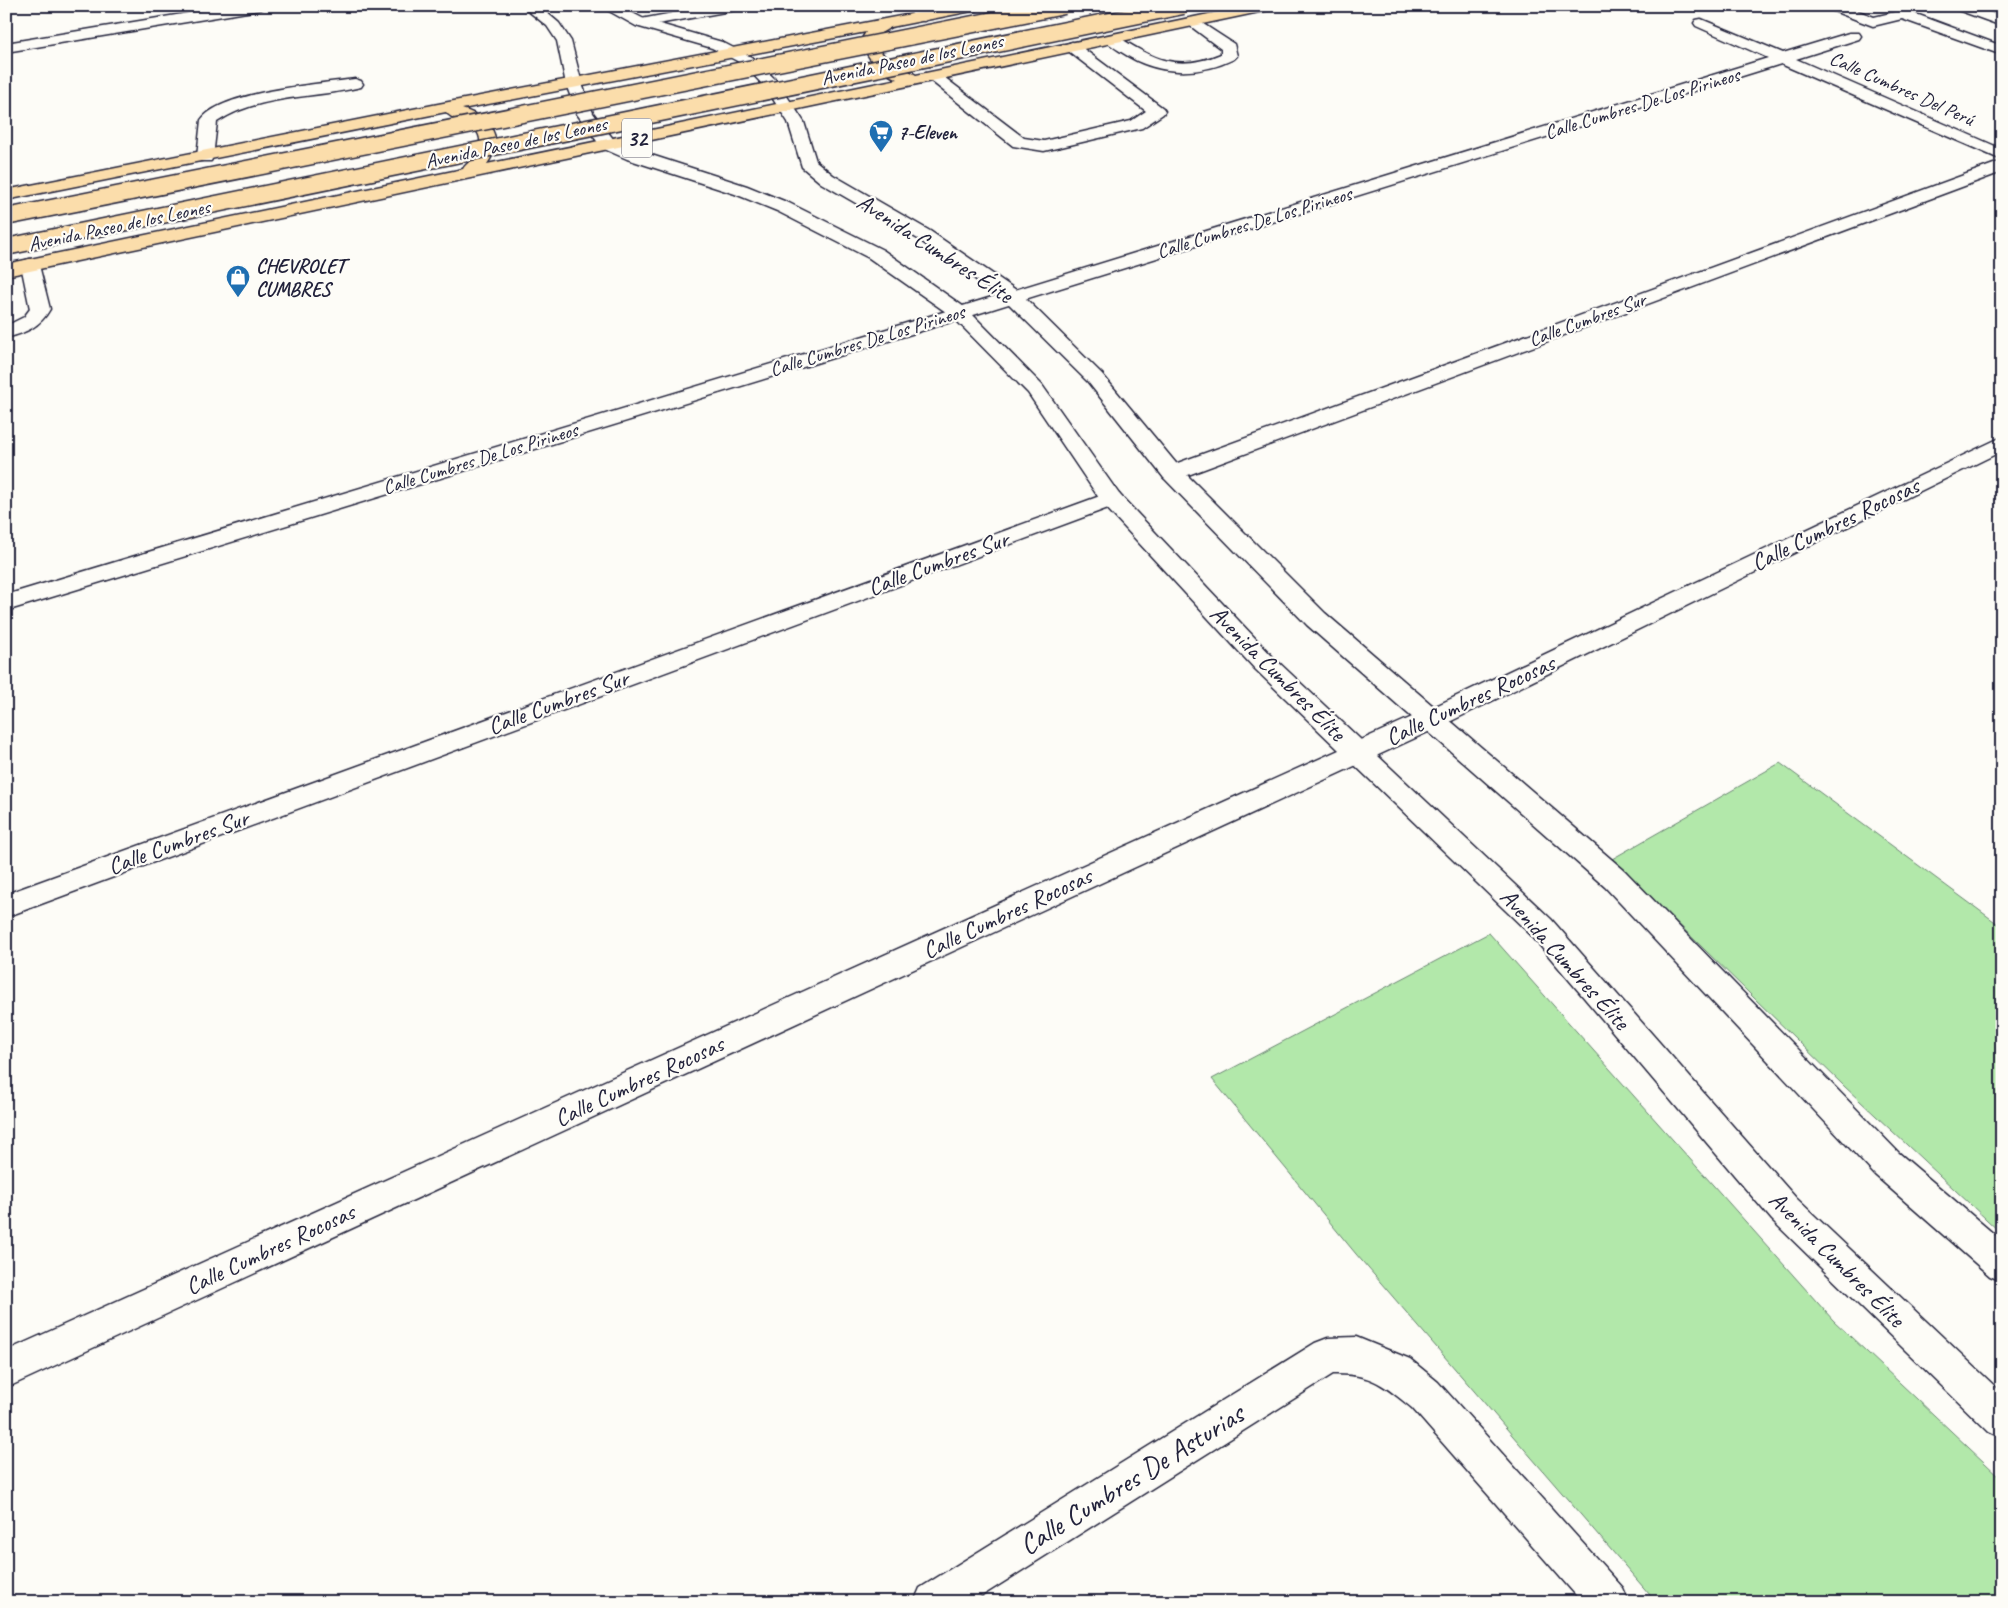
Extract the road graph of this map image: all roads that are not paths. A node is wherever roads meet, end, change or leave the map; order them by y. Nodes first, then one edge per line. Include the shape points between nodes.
1 (259, 6) edge
2 (529, 6) edge
3 (607, 6) edge
4 (736, 6) edge
5 (911, 6) edge
6 (1064, 6) edge
7 (1183, 6) edge
8 (1269, 6) edge
9 (1833, 6) edge
10 (1927, 6) edge
11 (1960, 6) edge
12 (970, 7) edge
13 (1903, 14) junction
14 (924, 16) junction
15 (1194, 22) junction
16 (2002, 22) edge
17 (1701, 23) dead end
18 (641, 24) junction
19 (887, 24) junction
20 (1854, 36) dead end
21 (1112, 39) junction
22 (1072, 47) junction
23 (6, 48) edge
24 (2002, 51) edge
25 (733, 52) junction
26 (1785, 59) junction
27 (926, 78) junction
28 (355, 84) dead end
29 (574, 84) junction
30 (786, 107) junction
31 (438, 109) junction
32 (608, 144) junction
33 (2002, 155) edge
34 (205, 157) junction
35 (2002, 166) edge
36 (446, 179) junction
37 (6, 195) edge
38 (6, 217) edge
39 (6, 247) edge
40 (30, 265) junction
41 (6, 270) edge
42 (1012, 296) junction
43 (960, 313) junction
44 (6, 332) edge
45 (2002, 443) edge
46 (1172, 473) junction
47 (1111, 499) junction
48 (6, 603) edge
49 (1430, 720) junction
50 (1358, 752) junction
51 (6, 906) edge
52 (2002, 1264) edge
53 (6, 1370) edge
54 (2002, 1419) edge
55 (934, 1602) edge
56 (1608, 1602) edge

1 - 23 street
2 - 29 street, Avenida Cumbres Élite via 552,22 564,41
3 - 18 street, Avenida Cumbres Élite
4 - 18 street
5 - 14 street
6 - 38 main road, bridge
7 - 39 main road, bridge
8 - 15 main road, Avenida Paseo de los Leones / 32
9 - 13 street via 1873,22
10 - 13 street
11 - 16 street
12 - 14 main road, Avenida Paseo de los Leones
13 - 24 street
14 - 19 main road, Avenida Paseo de los Leones
15 - 21 main road, Avenida Paseo de los Leones / 32
15 - 21 street via 1229,47 1229,56 1169,69 1150,64
17 - 26 street, Calle Cumbres Del Perú
18 - 25 street, Avenida Cumbres Élite
19 - 25 main road, Avenida Paseo de los Leones
19 - 27 main road via 874,31 868,40 871,50 891,71
20 - 26 street, Calle Cumbres De Los Pirineos
21 - 22 main road, Avenida Paseo de los Leones / 32
22 - 27 main road, Avenida Paseo de los Leones / 32
22 - 27 street via 1157,111 1136,125 1044,146 1019,142
25 - 29 main road, Avenida Paseo de los Leones
25 - 30 street, Avenida Cumbres Élite via 748,61 771,84
26 - 33 street, Calle Cumbres Del Perú
26 - 42 street, Calle Cumbres De Los Pirineos
27 - 30 main road, Avenida Paseo de los Leones / 32
28 - 34 street via 251,101 218,112 208,120
29 - 31 main road, Avenida Paseo de los Leones
29 - 32 street, Avenida Cumbres Élite via 585,114
30 - 32 main road, Avenida Paseo de los Leones / 32
30 - 42 street, Avenida Cumbres Élite via 796,122 808,163 827,179 924,235
31 - 34 main road, Avenida Paseo de los Leones
31 - 36 main road via 470,116 482,128 489,145 486,158
32 - 36 main road, Avenida Paseo de los Leones / 32
32 - 43 street, Avenida Cumbres Élite via 784,207 876,254
34 - 37 main road, Avenida Paseo de los Leones
35 - 46 street, Calle Cumbres Sur
36 - 40 main road, Avenida Paseo de los Leones / 32
40 - 41 main road, Avenida Paseo de los Leones / 32
40 - 44 street via 40,309 27,324
42 - 43 street, Calle Cumbres De Los Pirineos
42 - 46 street, Avenida Cumbres Élite via 1095,378
43 - 47 street, Avenida Cumbres Élite via 1035,389
43 - 48 street, Calle Cumbres De Los Pirineos
45 - 49 street, Calle Cumbres Rocosas
46 - 49 street, Avenida Cumbres Élite via 1316,620
47 - 50 street, Avenida Cumbres Élite via 1264,664
47 - 51 street, Calle Cumbres Sur
49 - 50 street, Calle Cumbres Rocosas
49 - 52 street, Avenida Cumbres Élite via 1616,879 1887,1164
50 - 53 street, Calle Cumbres Rocosas
50 - 54 street, Avenida Cumbres Élite via 1541,927 1784,1209
55 - 56 street, Calle Cumbres De Asturias via 1328,1356 1356,1355 1397,1372 1425,1394

